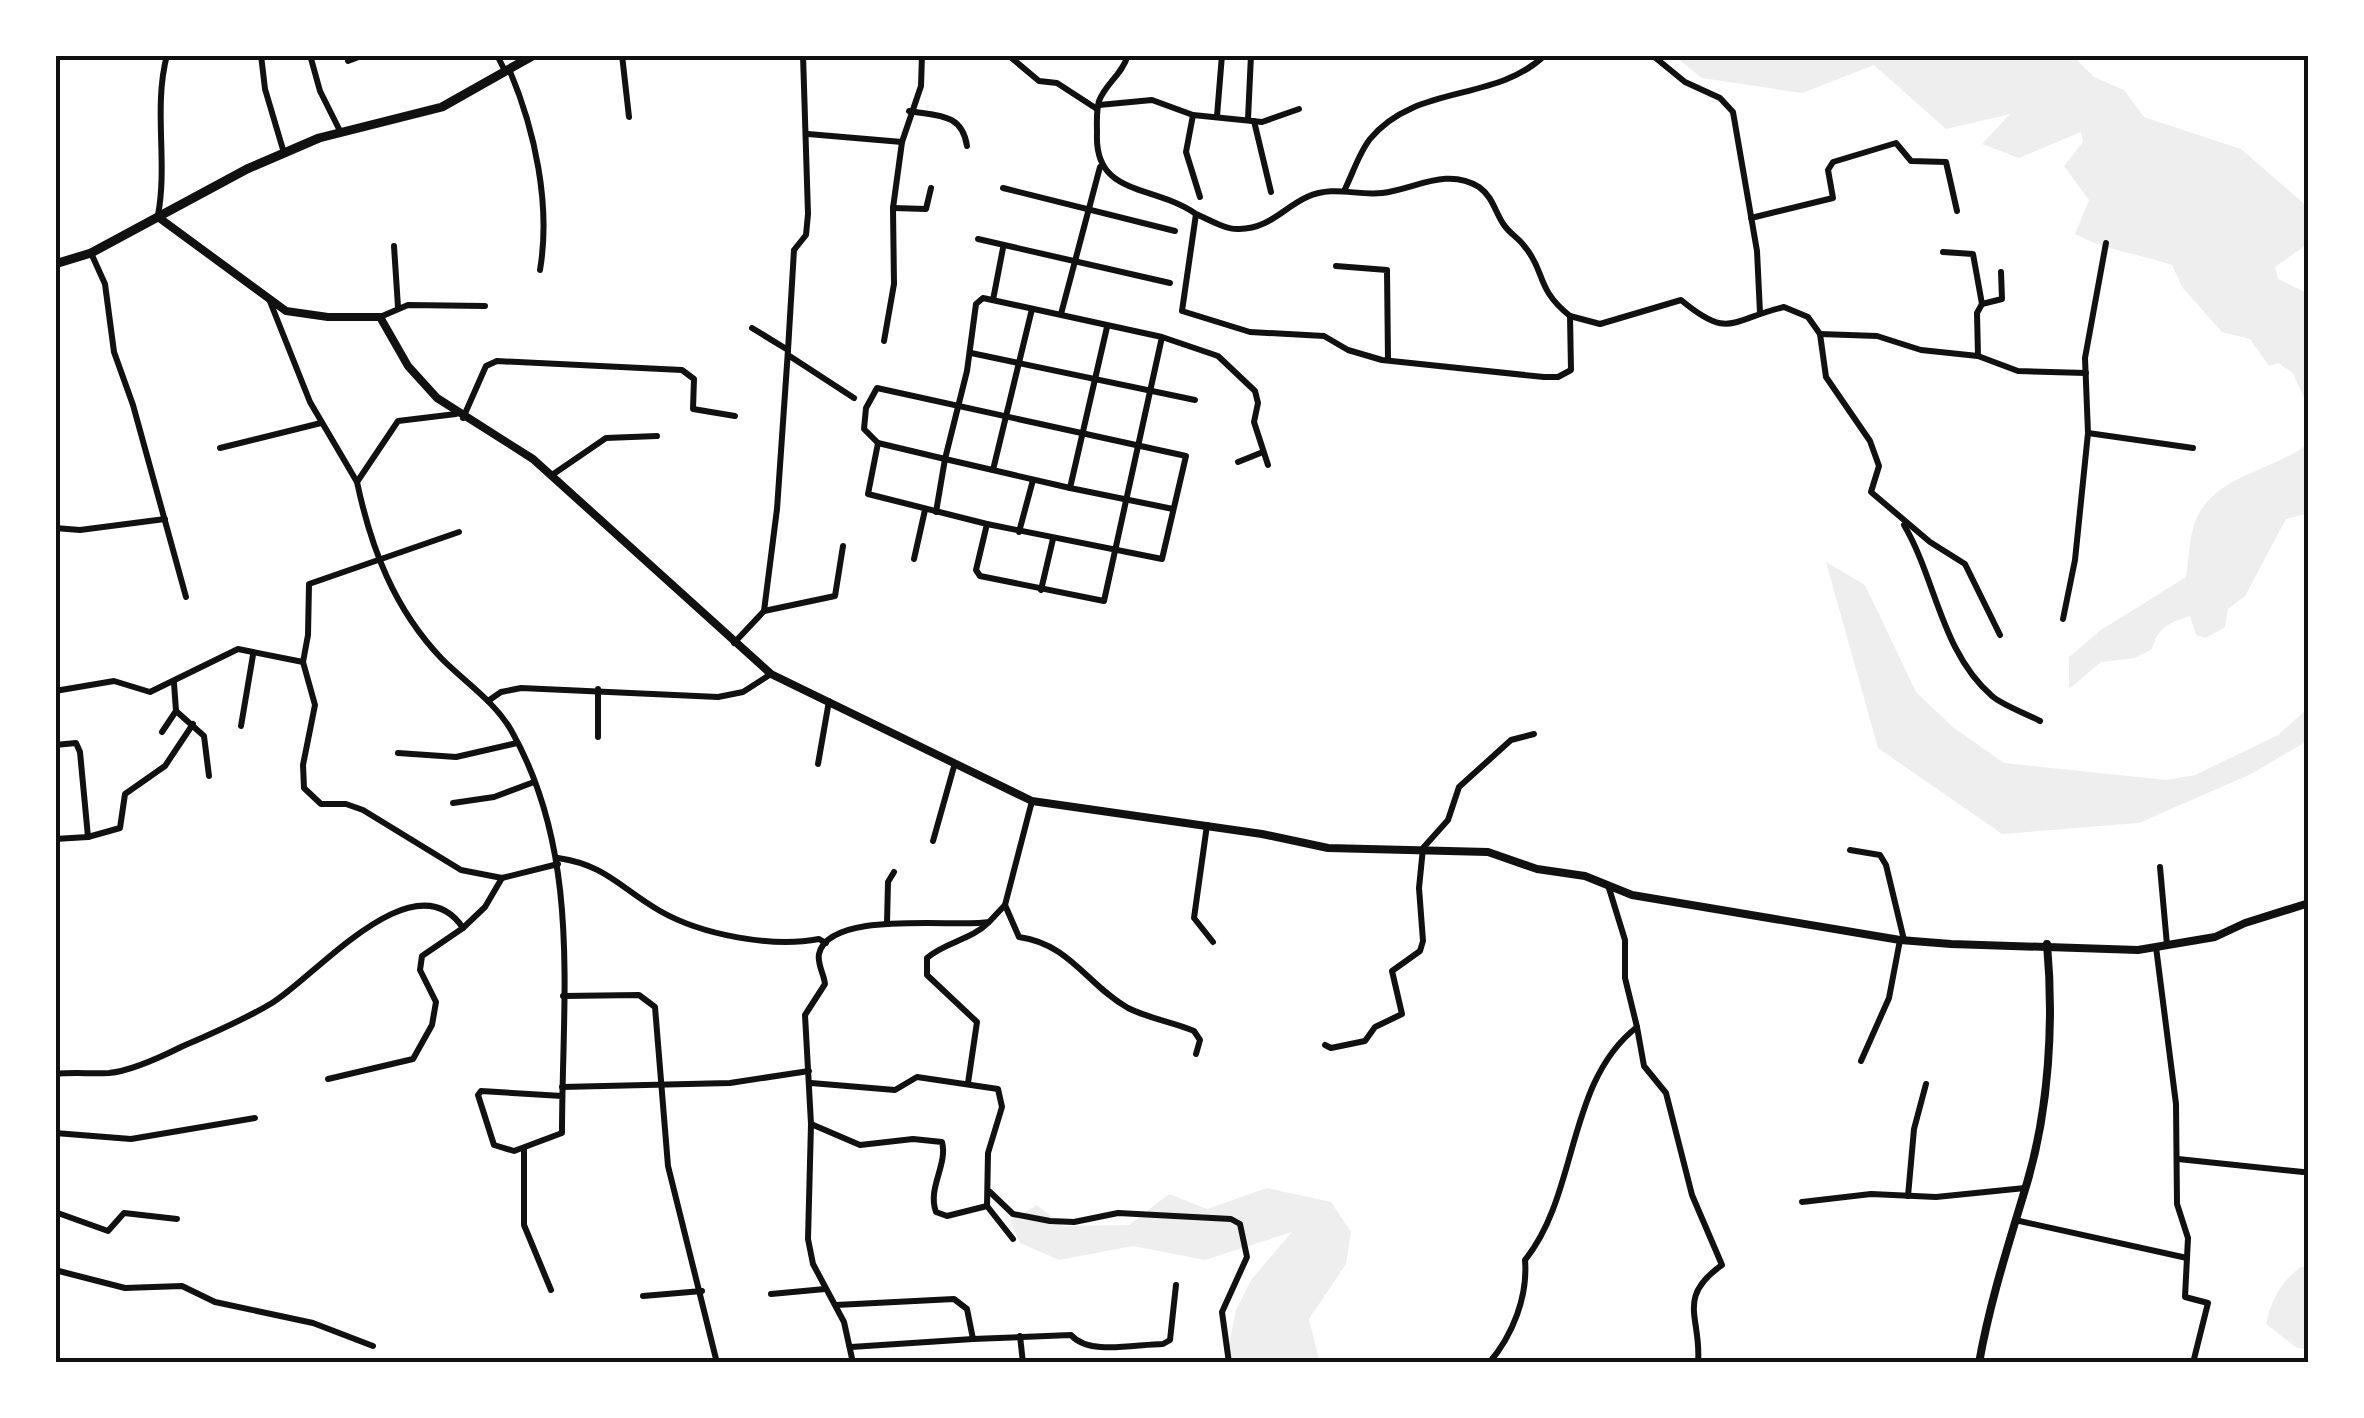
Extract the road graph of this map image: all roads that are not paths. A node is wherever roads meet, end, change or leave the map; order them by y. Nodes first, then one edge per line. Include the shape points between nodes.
1 (167, 55) edge
2 (262, 55) edge
3 (310, 55) edge
4 (364, 55) edge
5 (497, 55) edge
6 (534, 55) edge
7 (622, 55) edge
8 (803, 55) edge
9 (922, 55) edge
10 (1008, 55) edge
11 (1128, 55) edge
12 (1222, 55) edge
13 (1251, 55) edge
14 (1545, 55) edge
15 (1652, 55) edge
16 (348, 61) dead end
17 (507, 70) junction
18 (1098, 108) junction
19 (1298, 109) dead end
20 (909, 111) junction
21 (1193, 115) junction
22 (1217, 116) junction
23 (629, 117) dead end
24 (1251, 120) junction
25 (340, 131) junction
26 (808, 134) junction
27 (902, 142) junction
28 (966, 146) dead end
29 (284, 153) junction
30 (1100, 167) junction
31 (930, 188) dead end
32 (1003, 188) dead end
33 (1345, 189) junction
34 (1271, 192) dead end
35 (1200, 196) dead end
36 (1088, 205) junction
37 (893, 208) junction
38 (1957, 211) dead end
39 (1196, 214) junction
40 (158, 216) junction
41 (1751, 218) junction
42 (1175, 230) dead end
43 (978, 239) dead end
44 (2106, 244) dead end
45 (394, 246) dead end
46 (1003, 248) junction
47 (91, 252) junction
48 (1943, 252) dead end
49 (1074, 260) junction
50 (55, 264) edge
51 (1336, 266) dead end
52 (540, 270) dead end
53 (2001, 272) dead end
54 (1170, 283) dead end
55 (266, 294) junction
56 (993, 300) junction
57 (1982, 304) junction
58 (485, 306) dead end
59 (398, 307) junction
60 (1032, 309) junction
61 (1760, 312) junction
62 (1061, 314) junction
63 (1570, 316) junction
64 (380, 317) junction
65 (1107, 327) junction
66 (752, 328) dead end
67 (1820, 334) junction
68 (1162, 337) junction
69 (884, 341) dead end
70 (788, 352) junction
71 (970, 353) junction
72 (1978, 356) junction
73 (1388, 360) junction
74 (1020, 364) junction
75 (2086, 372) junction
76 (1096, 377) junction
77 (1152, 390) junction
78 (854, 398) dead end
79 (1195, 400) dead end
80 (958, 405) junction
81 (1007, 415) junction
82 (459, 416) junction
83 (734, 416) dead end
84 (322, 423) junction
85 (1083, 433) junction
86 (2088, 433) junction
87 (657, 436) dead end
88 (878, 443) junction
89 (1139, 446) junction
90 (220, 448) dead end
91 (2192, 448) dead end
92 (1263, 452) junction
93 (945, 458) junction
94 (1238, 462) dead end
95 (1268, 466) dead end
96 (993, 470) junction
97 (552, 474) junction
98 (1033, 480) junction
99 (358, 482) junction
100 (1070, 488) junction
101 (1128, 499) junction
102 (1172, 509) junction
103 (925, 510) junction
104 (936, 512) junction
105 (1898, 516) junction
106 (165, 519) junction
107 (988, 524) junction
108 (55, 528) edge
109 (460, 532) dead end
110 (1019, 532) junction
111 (1052, 540) junction
112 (844, 546) dead end
113 (1115, 552) junction
114 (914, 558) dead end
115 (377, 560) junction
116 (1041, 590) junction
117 (186, 597) dead end
118 (764, 612) junction
119 (2063, 619) dead end
120 (2000, 635) dead end
121 (734, 643) junction
122 (253, 654) junction
123 (302, 662) junction
124 (771, 674) junction
125 (174, 684) junction
126 (598, 689) junction
127 (55, 691) edge
128 (488, 701) junction
129 (829, 701) junction
130 (176, 712) junction
131 (2040, 721) dead end
132 (193, 724) junction
133 (242, 726) dead end
134 (162, 732) dead end
135 (1534, 734) dead end
136 (598, 737) dead end
137 (517, 743) junction
138 (55, 745) edge
139 (398, 753) dead end
140 (956, 762) junction
141 (818, 764) dead end
142 (209, 776) dead end
143 (534, 782) junction
144 (1032, 801) junction
145 (453, 803) dead end
146 (1207, 826) junction
147 (88, 837) junction
148 (55, 839) edge
149 (934, 841) dead end
150 (1423, 848) junction
151 (1850, 850) dead end
152 (558, 861) junction
153 (2160, 867) dead end
154 (894, 872) dead end
155 (502, 878) junction
156 (1608, 885) junction
157 (2309, 903) edge
158 (1005, 904) junction
159 (989, 922) junction
160 (887, 923) junction
161 (463, 928) junction
162 (1902, 940) junction
163 (1213, 942) dead end
164 (826, 943) junction
165 (2048, 944) junction
166 (2167, 945) junction
167 (2156, 947) junction
168 (563, 996) junction
169 (1637, 1027) junction
170 (1325, 1044) dead end
171 (1196, 1054) dead end
172 (1862, 1061) dead end
173 (809, 1071) junction
174 (55, 1074) edge
175 (328, 1079) dead end
176 (662, 1083) junction
177 (810, 1083) junction
178 (968, 1083) junction
179 (1926, 1084) dead end
180 (562, 1092) junction
181 (255, 1118) dead end
182 (812, 1124) junction
183 (55, 1132) edge
184 (524, 1149) junction
185 (2178, 1159) junction
186 (2304, 1172) dead end
187 (2026, 1188) junction
188 (990, 1192) junction
189 (1908, 1196) junction
190 (1802, 1202) dead end
191 (988, 1206) junction
192 (55, 1212) edge
193 (177, 1219) dead end
194 (2014, 1220) junction
195 (1013, 1239) dead end
196 (2187, 1258) junction
197 (55, 1270) edge
198 (1176, 1285) dead end
199 (825, 1289) junction
200 (551, 1290) dead end
201 (702, 1290) junction
202 (772, 1294) dead end
203 (642, 1296) dead end
204 (836, 1304) junction
205 (1020, 1336) junction
206 (973, 1339) junction
207 (373, 1346) dead end
208 (850, 1347) junction
209 (717, 1363) edge
210 (853, 1363) edge
211 (1023, 1363) edge
212 (1228, 1363) edge
213 (1489, 1363) edge
214 (1698, 1363) edge
215 (1979, 1363) edge
216 (2193, 1363) edge

1 - 40 street via 160,83 164,182
2 - 29 street
3 - 25 street
4 - 16 street
5 - 17 street
6 - 17 main road
7 - 23 street
8 - 26 street
9 - 20 street via 921,86
10 - 18 street via 1039,81 1058,83
11 - 18 street
12 - 22 street
13 - 24 street
14 - 33 street via 1523,74 1439,95 1392,118 1367,142
15 - 41 street via 1734,112
17 - 25 main road via 442,107
17 - 52 street via 521,97 544,203
18 - 21 street via 1152,100
18 - 30 street
19 - 24 street
20 - 27 street
20 - 28 street via 956,120
21 - 22 street
21 - 35 street via 1186,152
22 - 24 street
24 - 34 street
25 - 29 main road
26 - 27 street
26 - 70 street via 808,214 806,235 794,250
27 - 37 street
29 - 40 main road
30 - 36 street
30 - 39 street via 1112,180 1161,194
31 - 37 street via 926,209
32 - 36 street
33 - 39 street via 1307,197 1269,223 1236,230
33 - 63 street via 1378,194 1448,178 1482,189 1506,229 1526,247 1544,292
36 - 42 street
36 - 49 street
37 - 69 street via 894,284
38 - 41 street via 1946,162 1911,160 1896,142 1833,162 1833,198
39 - 73 street via 1182,311 1250,332 1324,336
40 - 47 main road
40 - 55 main road
41 - 61 street
43 - 46 street
44 - 75 street
45 - 59 street
46 - 49 street
46 - 56 street
47 - 50 main road
47 - 106 street
48 - 57 street via 1973,254
49 - 54 street
49 - 62 street
51 - 73 street via 1386,270
53 - 57 street via 2002,299
55 - 64 main road via 286,311
55 - 84 street
56 - 60 street
56 - 71 street via 979,298 976,304
57 - 72 street
58 - 59 street
59 - 64 street
60 - 62 street
60 - 74 street
61 - 63 street via 1725,326 1711,324 1681,300 1600,324
61 - 67 street via 1796,309
62 - 65 street
63 - 73 street via 1572,364 1558,377
64 - 82 main road via 408,366
65 - 68 street
65 - 76 street
66 - 70 street
67 - 72 street via 1877,336
67 - 105 street via 1826,378 1878,460 1871,492
68 - 77 street
68 - 92 street via 1218,356 1256,392 1254,422
70 - 78 street
70 - 118 street
71 - 74 street
71 - 80 street
72 - 75 street via 2018,370
74 - 76 street
74 - 81 street
75 - 86 street
76 - 77 street
76 - 85 street
77 - 79 street
77 - 89 street
80 - 81 street
80 - 88 street via 877,388 864,429
80 - 93 street
81 - 85 street
81 - 96 street
82 - 83 street via 486,366 497,361 682,370 694,379 693,409
82 - 97 main road
82 - 99 street via 398,421
84 - 90 street
84 - 99 street
85 - 89 street
85 - 100 street
86 - 91 street
86 - 119 street
87 - 97 street via 606,438
88 - 93 street
88 - 103 street via 868,494
89 - 101 street
89 - 102 street via 1186,456
92 - 94 street
92 - 95 street
93 - 96 street
93 - 104 street
96 - 98 street
97 - 121 main road
98 - 100 street
98 - 110 street
99 - 115 street
100 - 101 street
101 - 102 street
101 - 113 street
102 - 113 street via 1162,559
103 - 104 street
103 - 114 street
104 - 107 street
105 - 120 street via 1965,564
105 - 131 street via 1958,650 1992,696
106 - 108 street
106 - 117 street
107 - 110 street
107 - 116 street via 978,574
109 - 115 street
110 - 111 street
111 - 113 street
111 - 116 street
112 - 118 street via 835,596
113 - 116 street via 1104,601
115 - 123 street via 309,584
115 - 128 street via 429,645
118 - 121 street
121 - 124 main road
122 - 123 street
122 - 125 street via 230,651
122 - 133 street
123 - 155 street via 314,704 303,765 308,796 321,804 354,806 450,865
124 - 126 street via 743,692 718,697
124 - 129 main road
125 - 127 street via 150,692 114,681
125 - 130 street
126 - 128 street via 511,689
126 - 136 street
128 - 137 street
129 - 140 main road
129 - 141 street
130 - 132 street
130 - 134 street
132 - 142 street via 207,744
132 - 147 street via 165,766 124,794 120,828
135 - 150 street via 1511,740 1459,787 1448,820
137 - 139 street via 456,757
137 - 143 street
138 - 147 street via 76,743 80,752
140 - 144 main road
140 - 149 street
143 - 145 street
143 - 152 street
144 - 146 main road
144 - 158 street
146 - 150 main road via 1328,848
146 - 163 street via 1193,905 1198,926
147 - 148 street
150 - 156 main road via 1488,852
150 - 170 street via 1423,942 1392,971 1402,1014 1375,1027 1365,1041
151 - 162 street via 1880,855 1886,865
152 - 155 street
152 - 164 street via 600,868 641,900 690,923 785,944 820,938
152 - 168 street via 567,938
153 - 166 street
154 - 160 street
155 - 161 street
156 - 162 main road via 1632,895
156 - 169 street
157 - 166 main road via 2215,937
158 - 159 street
158 - 171 street via 1019,937 1054,945 1127,1007 1194,1032 1200,1040
159 - 160 street
159 - 178 street via 927,958 928,975 977,1022
160 - 164 street
161 - 174 street via 452,912 434,905 397,914 327,954 273,1002 177,1050 111,1073
161 - 175 street via 420,963 436,1002 421,1052
162 - 165 main road
162 - 172 street via 1890,998
164 - 173 street via 818,958 826,984 805,1014
165 - 167 main road
165 - 187 main road via 2050,1023
166 - 167 main road
167 - 185 street
168 - 176 street via 626,993 650,1001 658,1019
168 - 180 street
169 - 213 street via 1614,1044 1582,1115 1542,1239 1524,1260 1527,1289
169 - 214 street via 1644,1066 1666,1092 1692,1195 1722,1265 1701,1280 1696,1293 1691,1318
173 - 176 street via 730,1083
173 - 177 street
176 - 180 street
176 - 201 street via 668,1166
177 - 178 street via 895,1090 917,1077
177 - 182 street
178 - 188 street via 992,1085 1000,1094 988,1153
179 - 189 street
180 - 184 street via 562,1133
180 - 184 street via 478,1095 494,1145
181 - 183 street via 132,1139
182 - 191 street via 860,1145 942,1142 936,1212 947,1216
182 - 199 street via 808,1239
184 - 200 street via 524,1225
185 - 186 street
185 - 196 street via 2177,1204
187 - 189 street
187 - 194 main road
188 - 191 street
188 - 212 street via 1013,1214 1029,1218 1074,1222 1118,1212 1240,1224 1247,1257 1222,1312
189 - 190 street
191 - 195 street
192 - 193 street via 108,1231 124,1214
194 - 196 street
194 - 215 main road
196 - 216 street via 2185,1296 2208,1303
197 - 207 street via 126,1288 182,1286 216,1302 313,1323
198 - 205 street via 1170,1340 1162,1344 1095,1346 1072,1335
199 - 202 street
199 - 204 street
201 - 203 street
201 - 209 street
204 - 206 street via 962,1301
204 - 208 street
205 - 206 street
205 - 211 street
206 - 208 street
208 - 210 street

